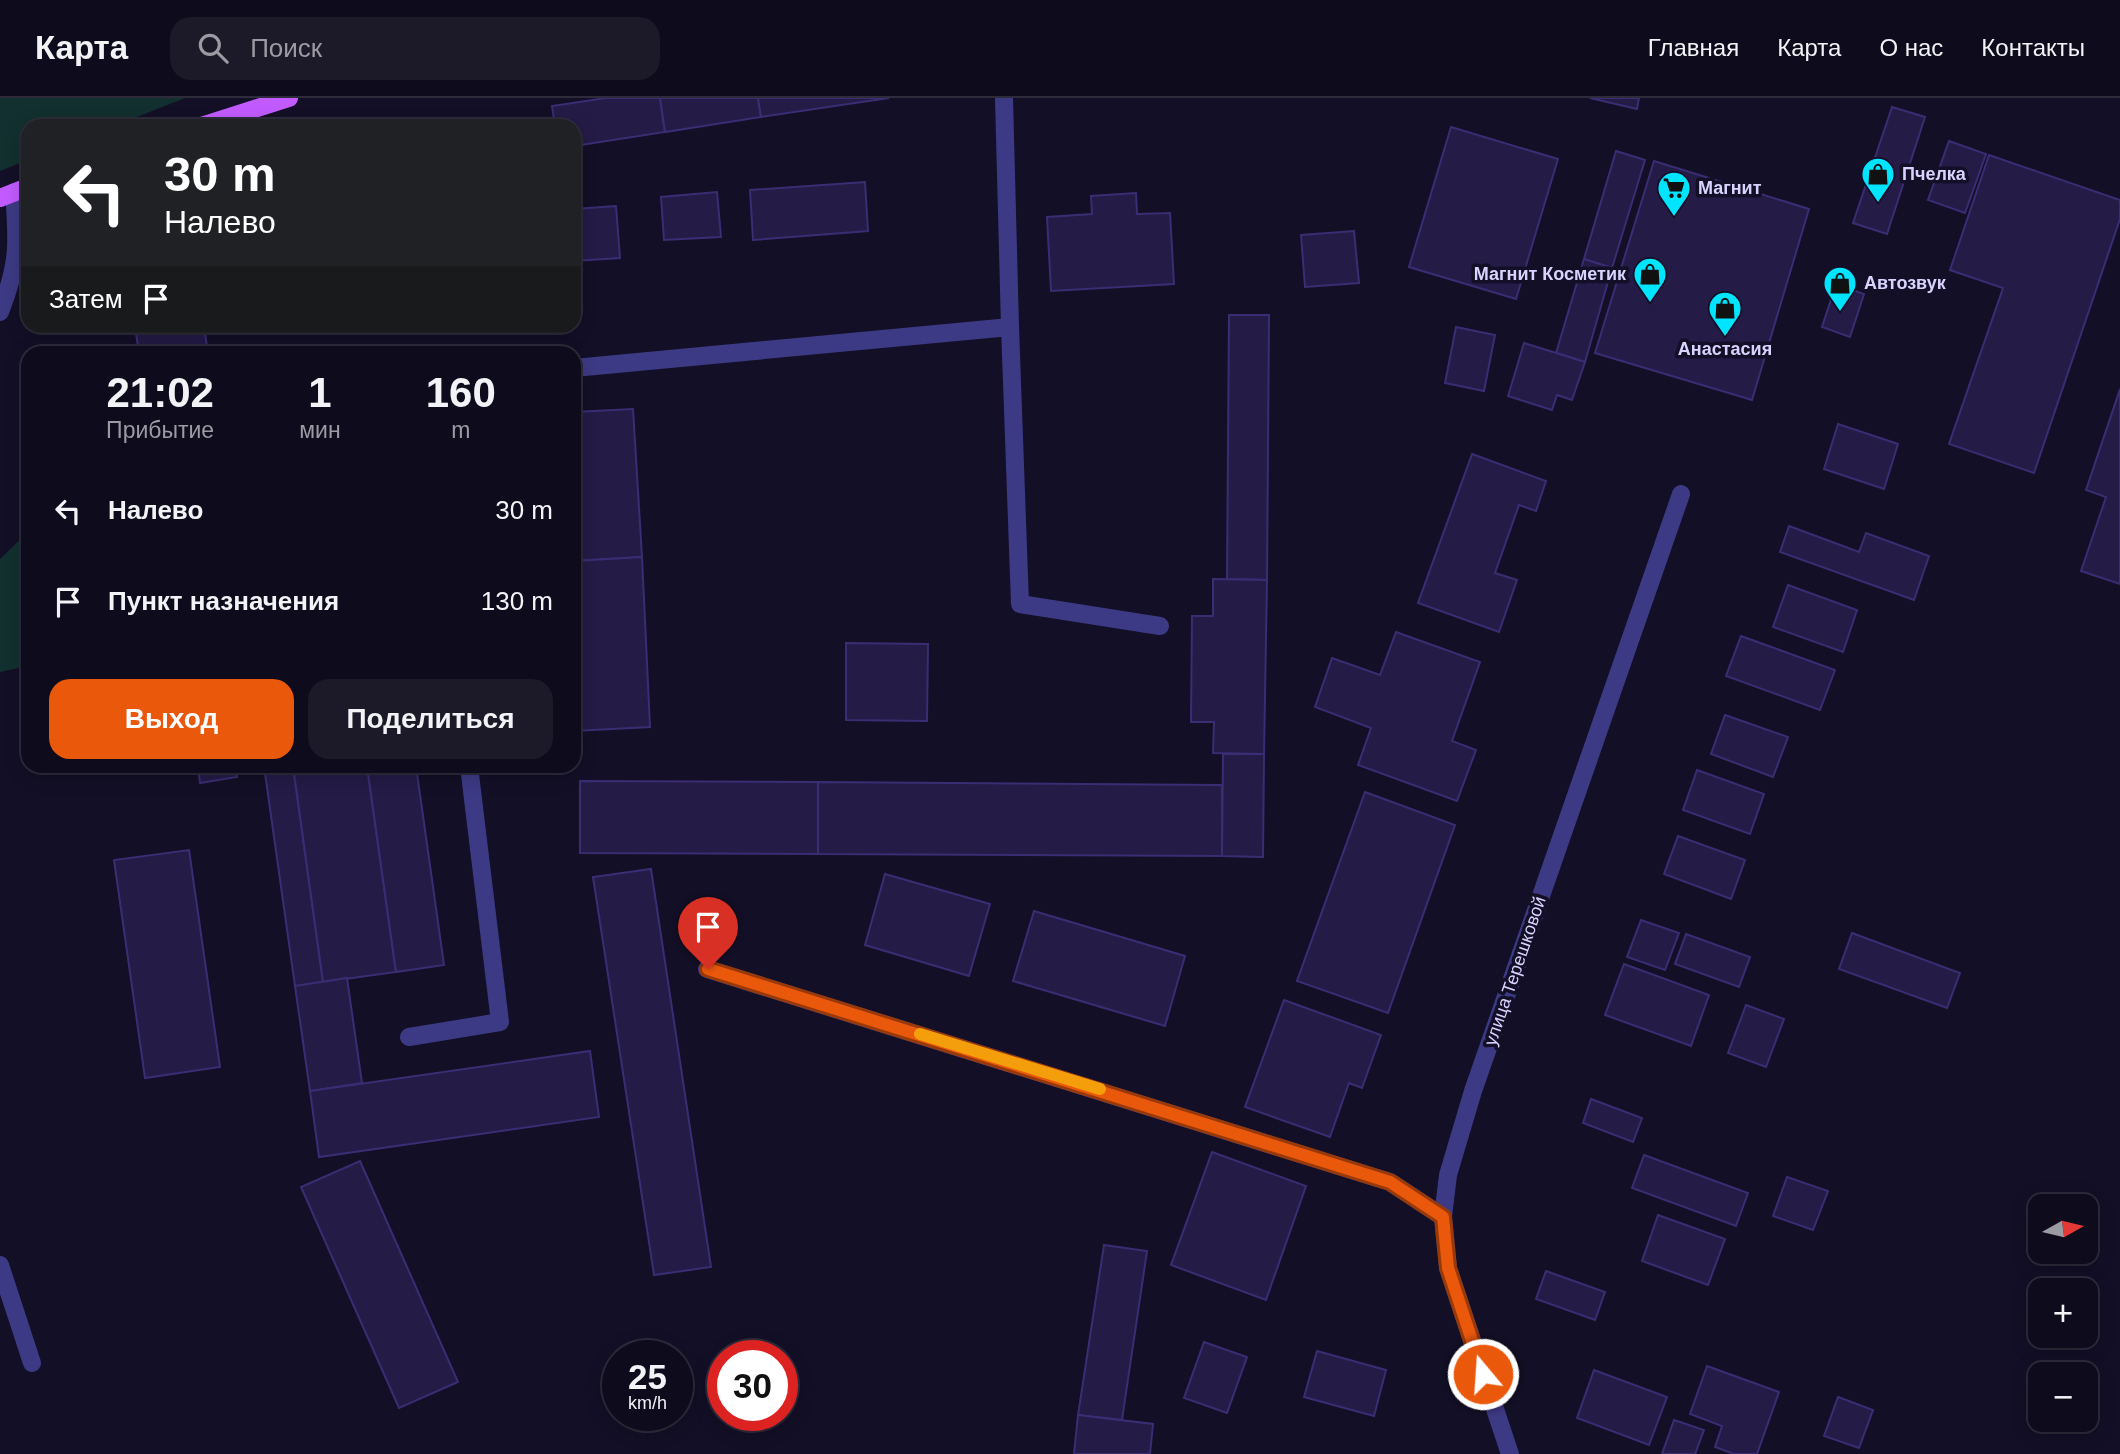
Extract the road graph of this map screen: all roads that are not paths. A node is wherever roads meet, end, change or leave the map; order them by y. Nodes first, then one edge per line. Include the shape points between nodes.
1 (289, 98) edge
2 (1004, 98) edge
3 (223, 119) edge
4 (14, 192) edge
5 (0, 312) edge
6 (1010, 327) junction
7 (581, 367) edge
8 (1681, 494) dead end
9 (1160, 626) dead end
10 (470, 773) edge
11 (708, 969) dead end
12 (408, 1037) dead end
13 (1443, 1217) junction
14 (0, 1265) edge
15 (32, 1363) dead end
16 (1510, 1454) edge

1 - 3 main road
2 - 6 street
4 - 5 street via 15,275
6 - 7 street
6 - 9 street via 1020,604
8 - 13 street, улица Терешковой via 1473,1091 1448,1175
10 - 12 street via 500,1022
11 - 13 street via 1390,1182
13 - 16 street, улица Терешковой via 1448,1268
14 - 15 street

